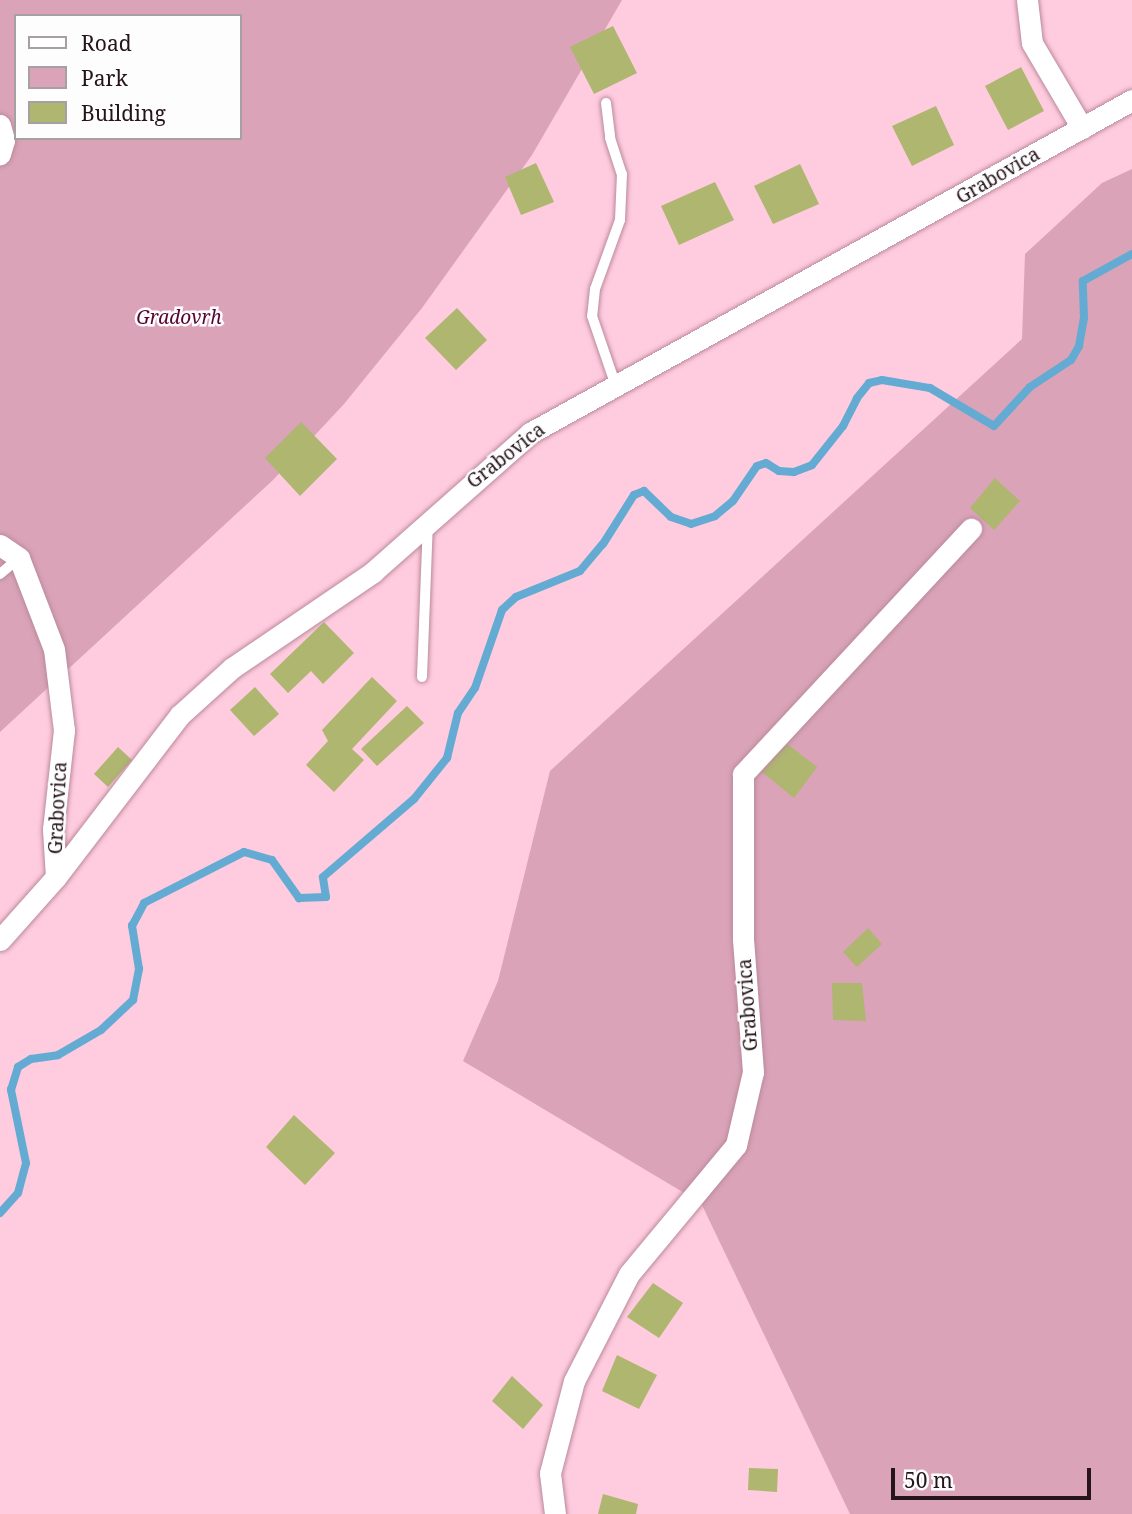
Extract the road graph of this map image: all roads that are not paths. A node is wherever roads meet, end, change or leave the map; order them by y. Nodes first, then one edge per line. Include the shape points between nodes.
1 (1027, 0) edge
2 (1132, 100) edge
3 (606, 103) dead end
4 (0, 125) edge
5 (1082, 128) junction
6 (0, 154) edge
7 (616, 386) junction
8 (428, 522) junction
9 (971, 529) dead end
10 (0, 545) edge
11 (19, 558) junction
12 (0, 574) edge
13 (422, 677) dead end
14 (56, 877) junction
15 (0, 940) edge
16 (555, 1514) edge

1 - 5 street via 1032,43
2 - 5 street, Grabovica
3 - 7 lane via 610,138 622,174 620,220 595,289 592,316
4 - 6 street via 5,140
5 - 7 street, Grabovica
7 - 8 street, Grabovica via 530,433
8 - 13 lane
8 - 14 street, Grabovica via 373,572 232,668 180,715
9 - 16 street, Grabovica via 743,774 743,939 753,1072 736,1144 629,1274 574,1381 550,1473
10 - 11 street
11 - 12 lane
11 - 14 street, Grabovica via 54,649 64,730 53,830
14 - 15 street, Grabovica

